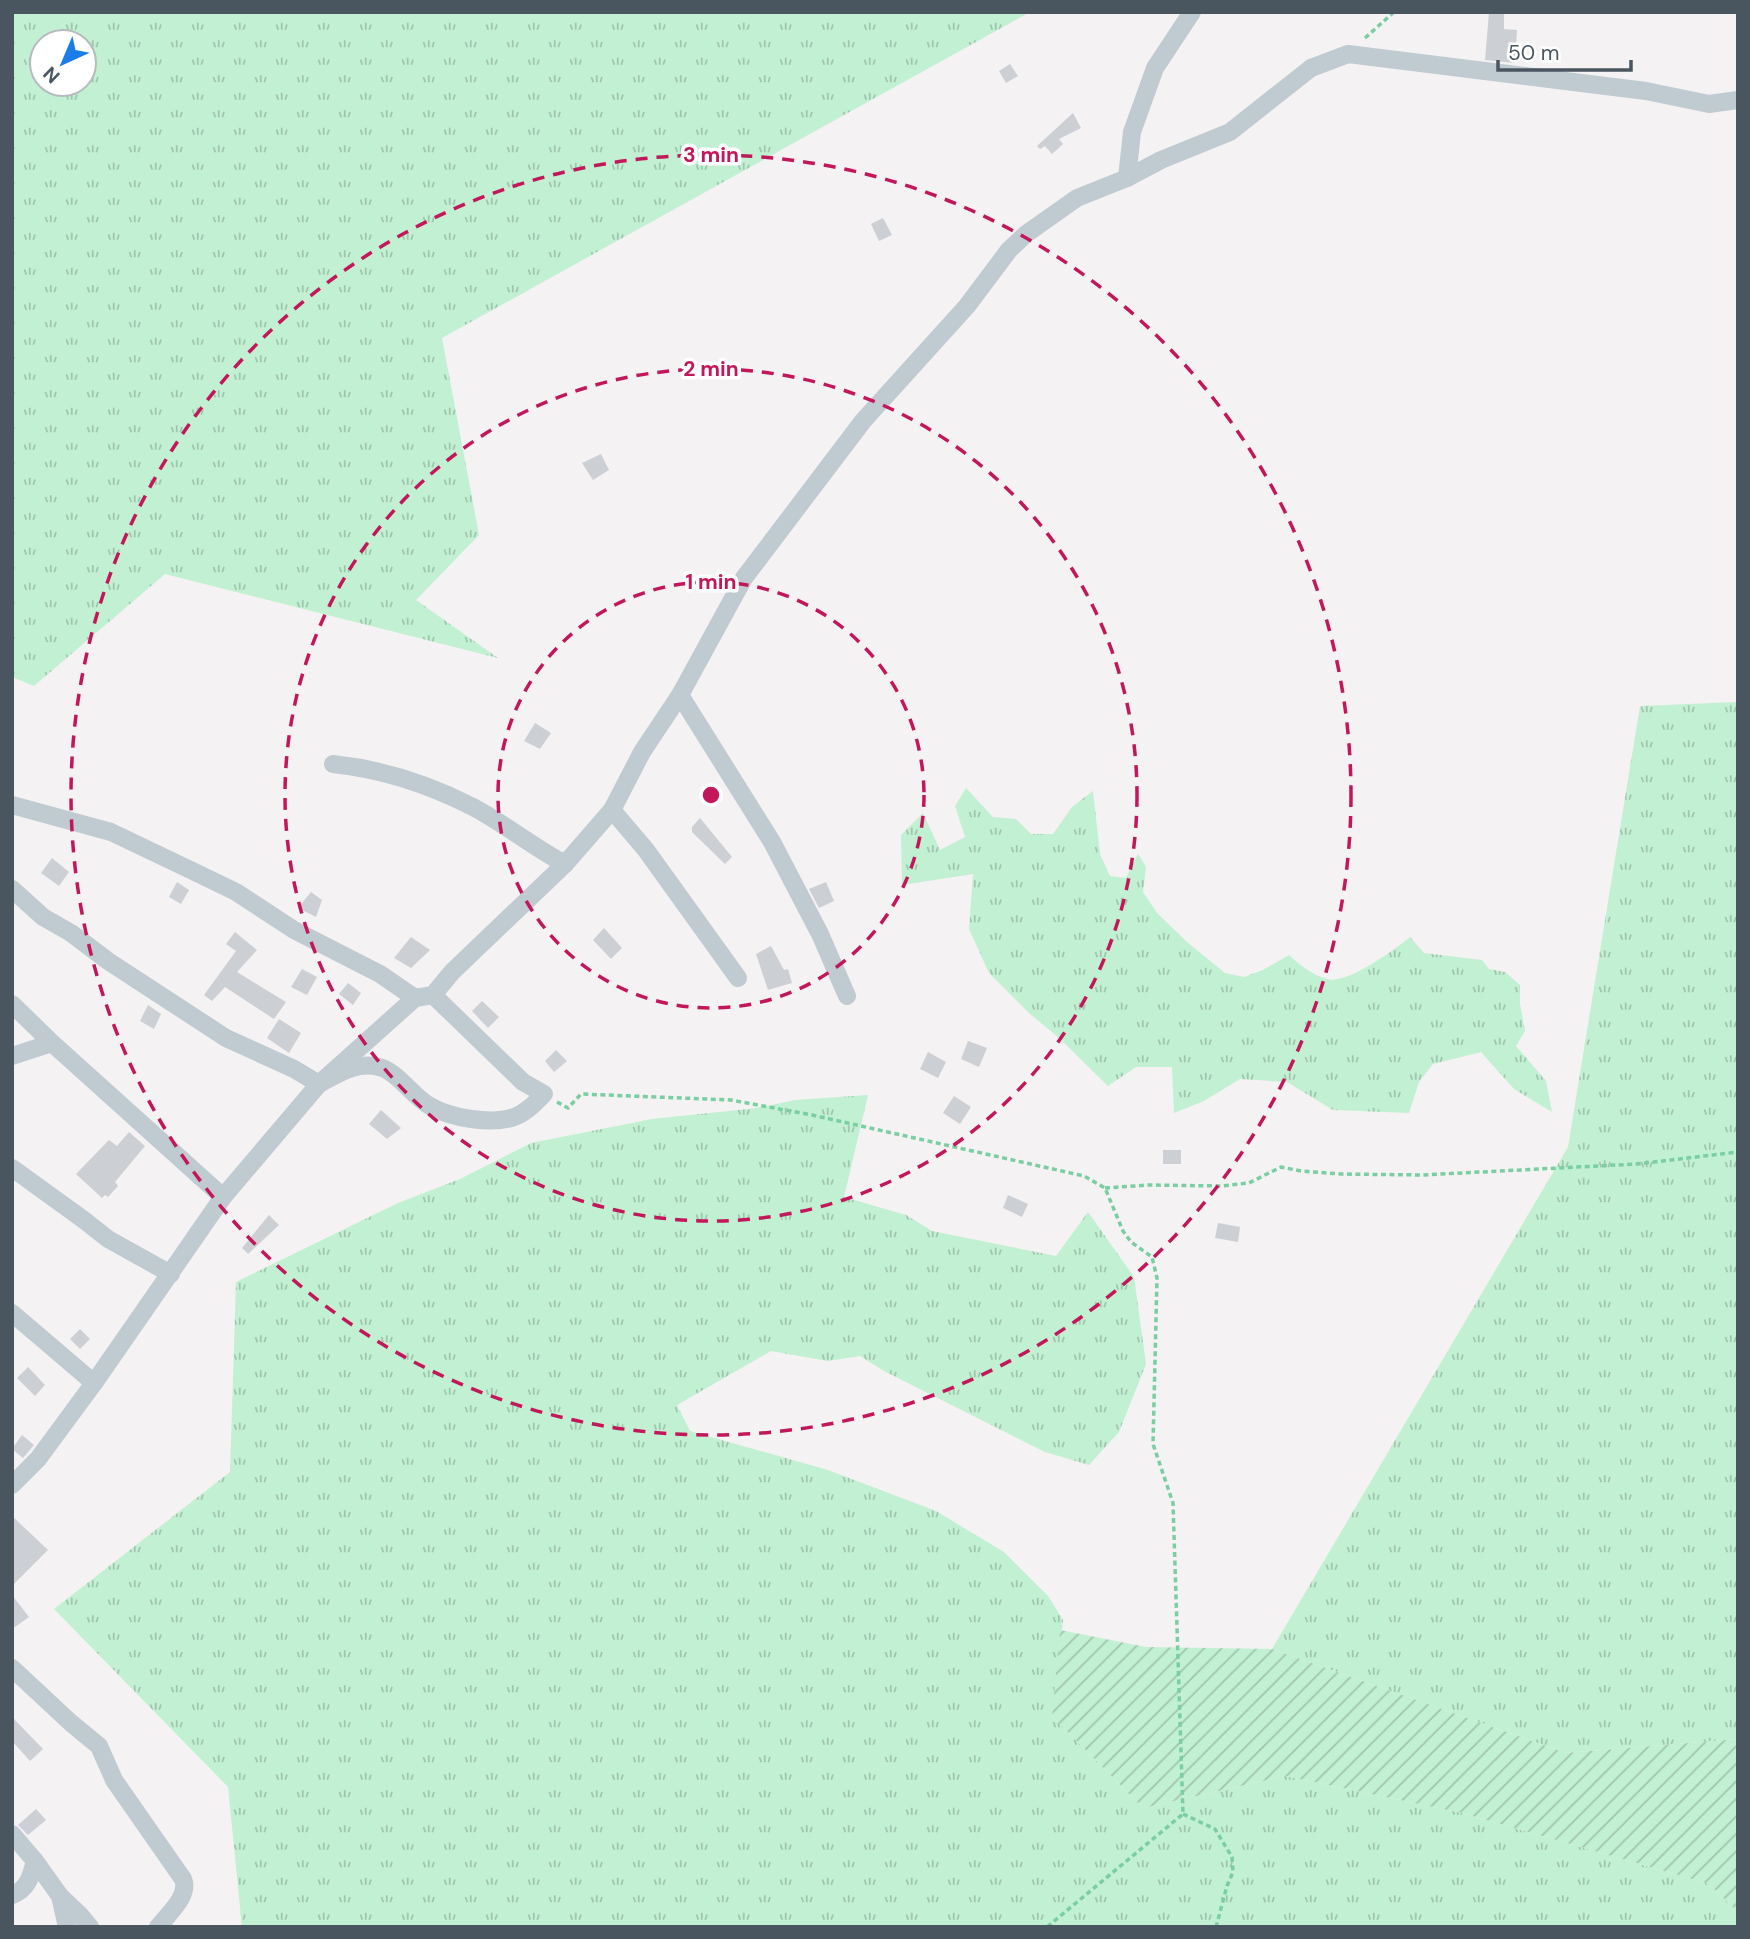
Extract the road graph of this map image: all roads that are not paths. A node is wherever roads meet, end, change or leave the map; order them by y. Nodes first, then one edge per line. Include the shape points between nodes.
1 (1192, 12) edge
2 (1738, 100) edge
3 (1127, 178) junction
4 (680, 695) junction
5 (333, 764) dead end
6 (12, 805) edge
7 (612, 810) junction
8 (565, 864) junction
9 (12, 889) edge
10 (738, 978) dead end
11 (433, 995) junction
12 (847, 996) dead end
13 (415, 998) junction
14 (12, 1004) edge
15 (52, 1043) junction
16 (12, 1056) edge
17 (319, 1084) junction
18 (12, 1168) edge
19 (223, 1197) junction
20 (171, 1274) junction
21 (12, 1313) edge
22 (94, 1383) junction
23 (12, 1485) edge
24 (12, 1668) edge
25 (12, 1834) edge
26 (35, 1861) junction
27 (12, 1895) edge
28 (60, 1896) junction
29 (67, 1927) edge
30 (90, 1927) edge
31 (158, 1927) edge

1 - 3 street via 1155,68 1132,132
2 - 3 street via 1709,104 1646,90 1348,54 1311,68 1230,132
3 - 4 street via 1077,198 1009,250 967,306 863,421 744,578
4 - 7 street via 642,752
4 - 12 street via 772,842
5 - 8 street via 410,780 473,807
6 - 13 street via 111,832 201,875
7 - 8 street
7 - 10 street
8 - 11 street
9 - 17 street via 43,917 226,1038
11 - 13 street
11 - 17 street via 523,1082 544,1094 514,1117 467,1119 430,1106 381,1067 354,1066
13 - 17 street
14 - 15 street
15 - 16 street
15 - 19 street
17 - 19 street
18 - 20 street via 108,1239
19 - 20 street
20 - 22 street
21 - 22 street
22 - 23 street via 38,1459
24 - 31 street via 99,1746 114,1780 183,1879 184,1894
25 - 26 street
26 - 27 street via 28,1883
26 - 28 street
28 - 29 street
28 - 30 street

